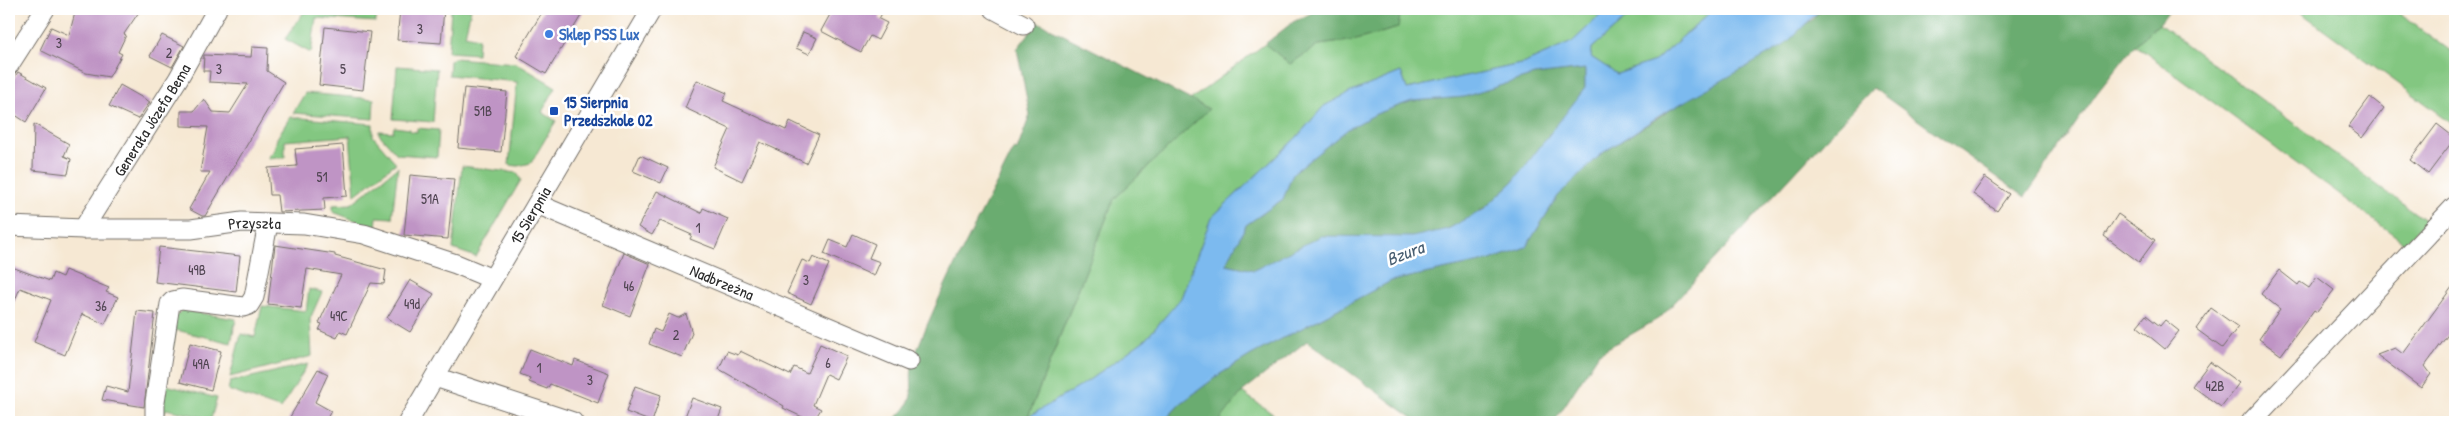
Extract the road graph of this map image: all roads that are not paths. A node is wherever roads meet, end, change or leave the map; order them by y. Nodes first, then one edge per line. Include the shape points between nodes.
1 (45, 9) edge
2 (217, 9) edge
3 (652, 9) edge
4 (994, 9) edge
5 (1024, 25) dead end
6 (9, 65) edge
7 (537, 204) junction
8 (2455, 206) edge
9 (268, 224) junction
10 (9, 226) edge
11 (83, 229) junction
12 (492, 279) junction
13 (909, 361) dead end
14 (435, 377) junction
15 (155, 422) edge
16 (408, 422) edge
17 (573, 422) edge
18 (2251, 422) edge

1 - 6 street
2 - 11 street, Generała Józefa Bema via 178,79
3 - 7 street, 15 Sierpnia
4 - 5 street
7 - 12 street, 15 Sierpnia
7 - 13 street, Nadbrzeżna
8 - 18 street
9 - 11 street, Przyszła via 242,222 191,228
9 - 12 street, Przyszła via 304,224 364,234
9 - 15 street via 254,297 248,305 182,299 170,304 155,402
10 - 11 street, Przyszła
12 - 14 street, 15 Sierpnia
14 - 16 street, 15 Sierpnia
14 - 17 street

